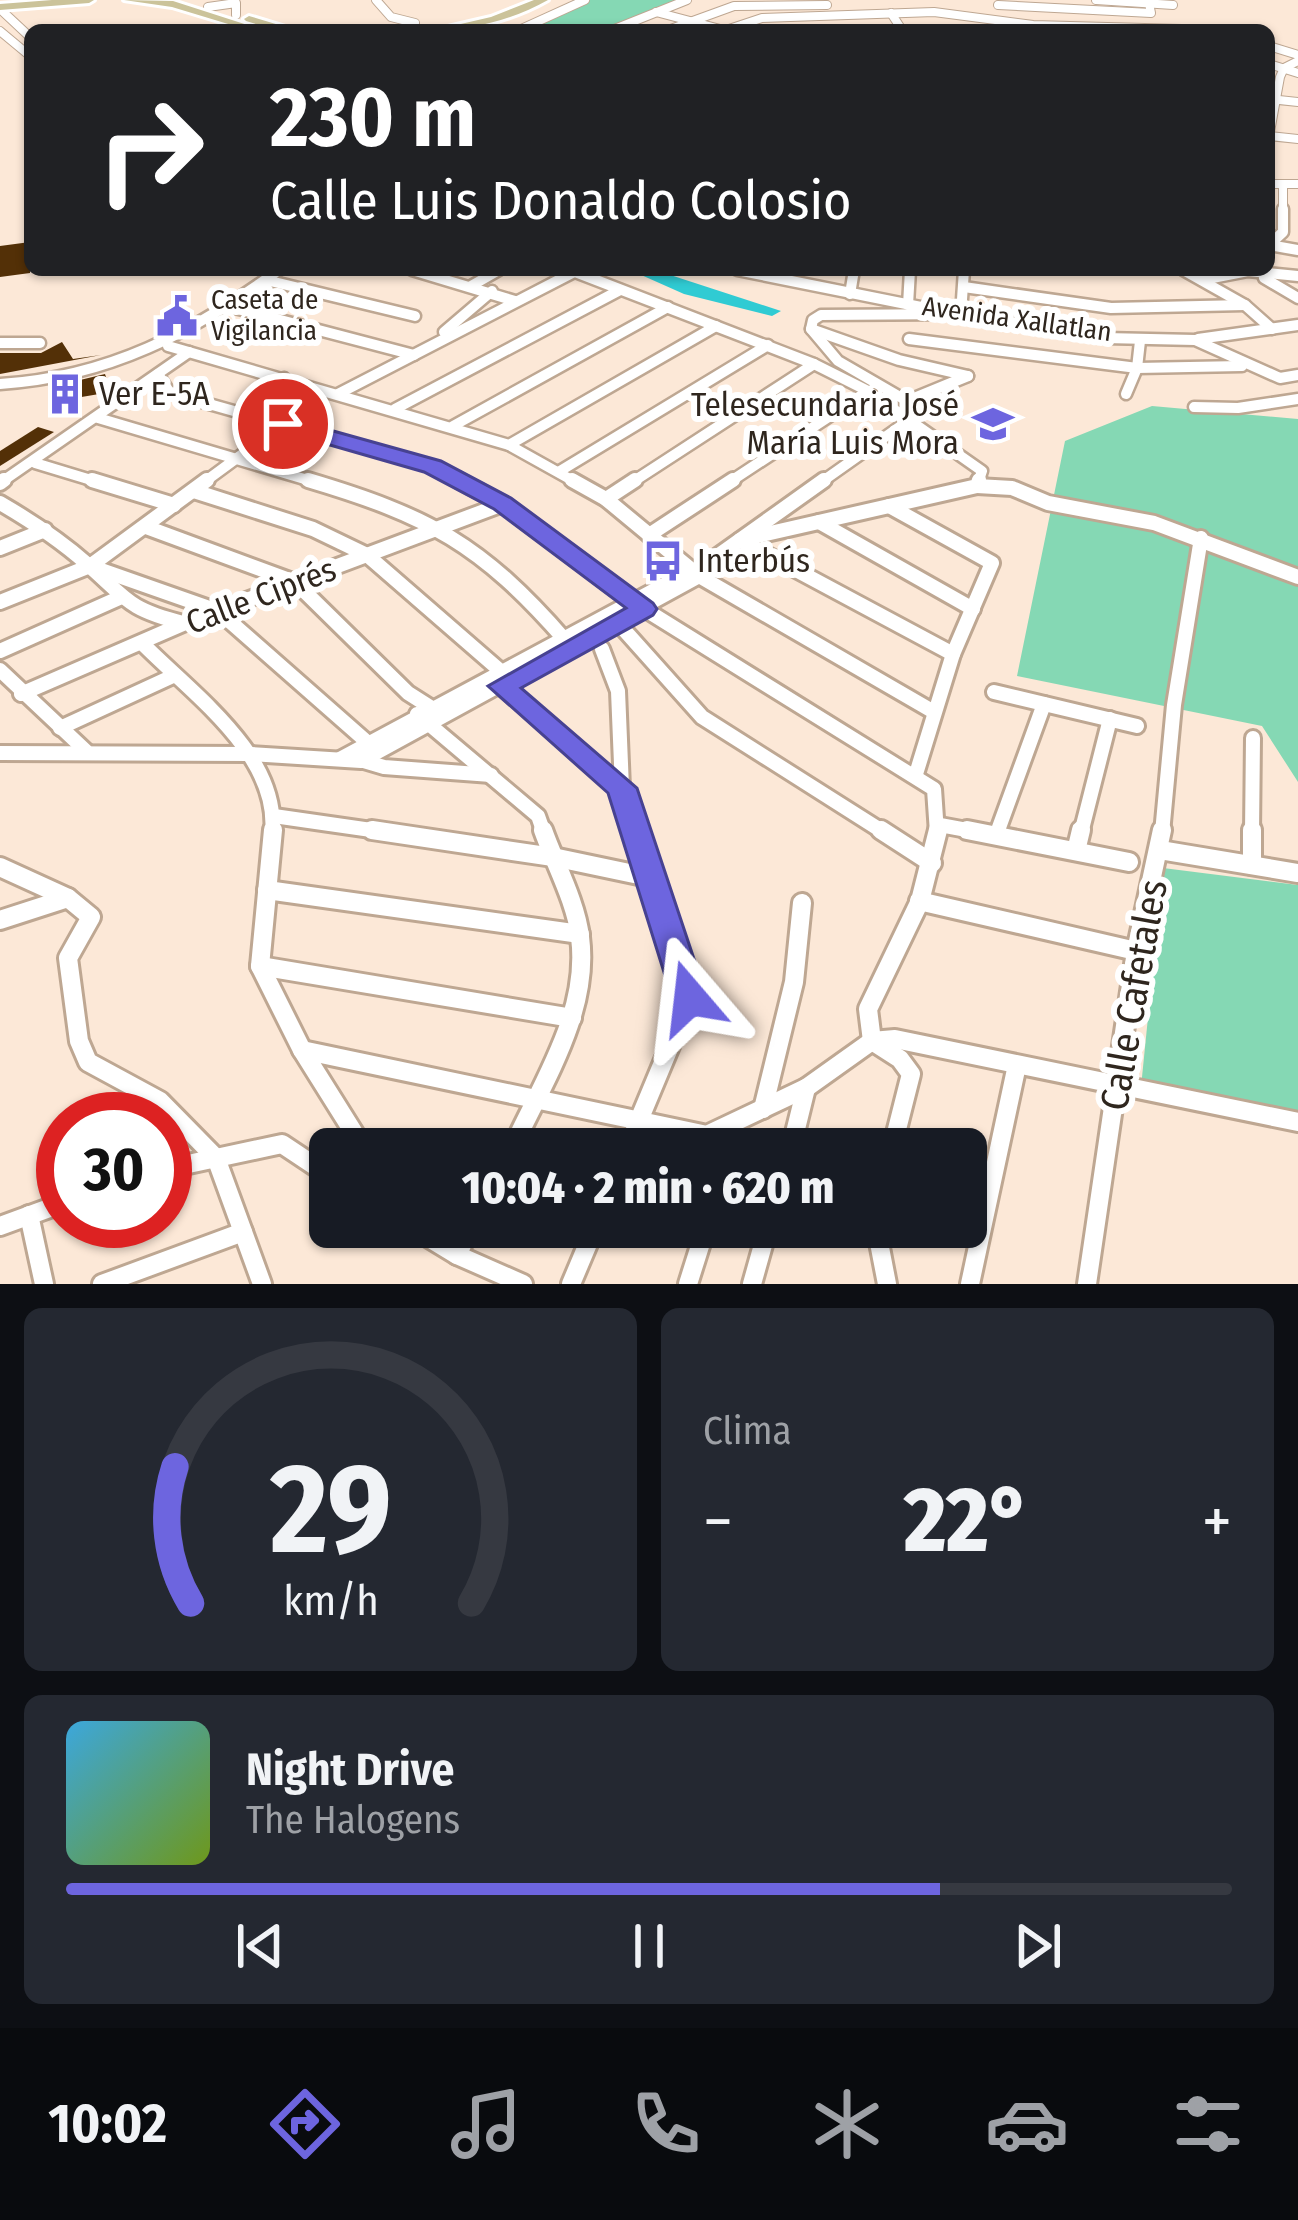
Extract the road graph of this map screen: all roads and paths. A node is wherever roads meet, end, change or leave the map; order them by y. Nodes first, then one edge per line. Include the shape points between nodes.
1 (14, 0) edge
2 (27, 0) edge
3 (89, 0) edge
4 (129, 0) edge
5 (183, 0) edge
6 (376, 0) edge
7 (543, 0) edge
8 (560, 0) edge
9 (585, 0) edge
10 (688, 0) edge
11 (1096, 0) edge
12 (790, 1) edge
13 (1150, 4) junction
14 (998, 5) dead end
15 (1066, 5) edge
16 (1173, 5) dead end
17 (0, 6) edge
18 (238, 6) edge
19 (656, 12) junction
20 (934, 12) junction
21 (891, 14) junction
22 (801, 15) junction
23 (851, 15) junction
24 (979, 16) junction
25 (690, 21) junction
26 (415, 23) dead end
27 (238, 24) edge
28 (273, 24) edge
29 (472, 24) edge
30 (491, 24) edge
31 (532, 24) edge
32 (627, 24) edge
33 (683, 24) edge
34 (702, 24) edge
35 (744, 24) edge
36 (806, 24) edge
37 (855, 24) edge
38 (898, 24) edge
39 (942, 24) edge
40 (985, 24) edge
41 (1020, 24) edge
42 (0, 31) edge
43 (24, 31) edge
44 (24, 51) edge
45 (1298, 58) edge
46 (1275, 68) edge
47 (1282, 72) junction
48 (1298, 75) edge
49 (1275, 93) edge
50 (1275, 184) edge
51 (1283, 184) junction
52 (1298, 184) edge
53 (1275, 239) edge
54 (271, 276) edge
55 (434, 276) edge
56 (488, 276) edge
57 (563, 276) edge
58 (585, 276) edge
59 (853, 276) edge
60 (910, 276) edge
61 (964, 276) edge
62 (1194, 276) edge
63 (1222, 276) edge
64 (1257, 276) edge
65 (795, 277) edge
66 (266, 280) junction
67 (1202, 280) junction
68 (471, 286) junction
69 (964, 287) junction
70 (620, 290) junction
71 (492, 291) junction
72 (850, 294) junction
73 (1298, 298) edge
74 (515, 301) junction
75 (908, 304) junction
76 (1245, 305) junction
77 (227, 307) junction
78 (668, 308) junction
79 (961, 314) junction
80 (415, 316) dead end
81 (716, 326) junction
82 (1298, 326) edge
83 (812, 329) junction
84 (1273, 329) junction
85 (1124, 337) junction
86 (909, 339) dead end
87 (1195, 340) junction
88 (1140, 341) junction
89 (0, 343) edge
90 (40, 343) dead end
91 (768, 344) junction
92 (426, 347) junction
93 (178, 349) junction
94 (414, 355) junction
95 (814, 364) junction
96 (1247, 366) junction
97 (1137, 368) junction
98 (158, 374) junction
99 (1298, 375) edge
100 (1280, 378) junction
101 (280, 381) junction
102 (0, 388) edge
103 (1298, 390) edge
104 (868, 391) junction
105 (338, 394) junction
106 (1126, 394) dead end
107 (1298, 399) edge
108 (907, 401) junction
109 (1195, 407) dead end
110 (395, 409) junction
111 (245, 410) junction
112 (908, 417) junction
113 (98, 418) junction
114 (283, 424) junction
115 (453, 425) junction
116 (509, 445) junction
117 (238, 458) junction
118 (35, 463) junction
119 (560, 471) junction
120 (0, 484) edge
121 (977, 486) junction
122 (194, 491) junction
123 (606, 500) junction
124 (0, 503) edge
125 (503, 504) junction
126 (174, 505) junction
127 (890, 506) junction
128 (819, 522) junction
129 (146, 527) junction
130 (441, 528) junction
131 (45, 530) junction
132 (649, 535) junction
133 (1201, 538) junction
134 (740, 540) junction
135 (0, 548) edge
136 (368, 555) junction
137 (90, 566) junction
138 (695, 573) junction
139 (1298, 578) edge
140 (295, 582) junction
141 (119, 598) junction
142 (0, 602) edge
143 (638, 605) junction
144 (974, 609) junction
145 (218, 611) junction
146 (618, 622) junction
147 (185, 623) junction
148 (565, 640) junction
149 (142, 643) junction
150 (602, 649) dead end
151 (0, 651) edge
152 (953, 654) junction
153 (0, 670) edge
154 (173, 676) junction
155 (499, 680) junction
156 (994, 692) dead end
157 (21, 694) junction
158 (1044, 704) junction
159 (934, 712) junction
160 (425, 715) junction
161 (1110, 719) junction
162 (1137, 726) dead end
163 (60, 728) junction
164 (1252, 738) dead end
165 (368, 742) junction
166 (86, 751) junction
167 (0, 753) edge
168 (251, 754) junction
169 (348, 759) junction
170 (916, 774) junction
171 (491, 775) junction
172 (622, 788) junction
173 (274, 816) junction
174 (940, 825) junction
175 (998, 833) junction
176 (1076, 850) junction
177 (1160, 850) junction
178 (553, 857) junction
179 (932, 862) junction
180 (1129, 862) dead end
181 (1252, 865) junction
182 (0, 868) edge
183 (1298, 873) edge
184 (653, 878) junction
185 (267, 890) junction
186 (68, 898) junction
187 (919, 902) junction
188 (802, 903) dead end
189 (0, 920) edge
190 (580, 934) junction
191 (1136, 951) junction
192 (260, 965) junction
193 (572, 1018) junction
194 (872, 1041) junction
195 (302, 1050) junction
196 (1017, 1065) junction
197 (1116, 1087) junction
198 (806, 1088) junction
199 (538, 1097) junction
200 (763, 1109) junction
201 (1298, 1122) edge
202 (638, 1123) junction
203 (351, 1128) edge
204 (522, 1128) edge
205 (636, 1128) edge
206 (656, 1128) edge
207 (731, 1128) edge
208 (796, 1128) edge
209 (897, 1128) edge
210 (216, 1158) junction
211 (309, 1162) edge
212 (192, 1163) edge
213 (36, 1213) edge
214 (29, 1215) junction
215 (0, 1226) edge
216 (243, 1232) junction
217 (446, 1248) edge
218 (460, 1248) edge
219 (586, 1248) edge
220 (699, 1248) edge
221 (762, 1248) edge
222 (880, 1248) edge
223 (457, 1255) junction
224 (44, 1284) edge
225 (102, 1284) edge
226 (262, 1284) edge
227 (523, 1284) edge
228 (571, 1284) edge
229 (688, 1284) edge
230 (752, 1284) edge
231 (887, 1284) edge
232 (970, 1284) edge
233 (1087, 1284) edge

1 - 2 main road
1 - 17 main road
3 - 17 main road
4 - 27 main road
5 - 18 main road
6 - 26 street via 392,18
7 - 29 main road
8 - 30 main road
9 - 31 street
10 - 19 street
11 - 13 street
12 - 22 street
12 - 22 street via 826,5
12 - 25 street via 734,6
13 - 15 street via 1151,13
13 - 16 street
14 - 15 street
17 - 43 street
18 - 28 main road
19 - 25 street
19 - 32 street
20 - 21 street
20 - 24 street
20 - 39 street
21 - 23 street
21 - 38 street
22 - 23 street
22 - 35 street
22 - 36 street
23 - 37 street
24 - 40 street
24 - 41 street
25 - 33 street
25 - 34 street
42 - 44 street
45 - 47 street
46 - 47 street
47 - 48 street
47 - 49 street
50 - 51 street
51 - 52 street
51 - 53 street via 1283,232
54 - 66 street
55 - 68 street
56 - 68 street
57 - 74 street
58 - 70 street
59 - 72 street
60 - 75 street
61 - 69 street
62 - 67 street
63 - 67 street
64 - 73 street
65 - 72 street, Avenida Xallatlan
66 - 77 street
66 - 80 street
67 - 76 street
68 - 71 street
69 - 76 street via 1111,308
69 - 79 street
70 - 78 street
70 - 110 street
71 - 74 street
71 - 92 street
72 - 75 street, Avenida Xallatlan
74 - 92 street
75 - 79 street, Avenida Xallatlan
76 - 84 street
77 - 93 street
77 - 94 street
78 - 81 street
78 - 115 street
79 - 83 street via 834,314 813,320
79 - 85 street
81 - 91 street
81 - 116 street
82 - 84 street, Avenida Xallatlan
83 - 108 street via 838,361
83 - 108 street via 968,377
84 - 87 street, Avenida Xallatlan
85 - 87 street, Avenida Xallatlan via 1178,333
85 - 88 street
86 - 97 street
87 - 88 street
87 - 96 street
88 - 97 street
89 - 90 street
91 - 95 street
91 - 119 street
92 - 94 street
93 - 98 street
93 - 101 street
93 - 102 street via 82,384
94 - 105 street
95 - 104 street
95 - 123 street
96 - 97 street
96 - 100 street
97 - 106 street
98 - 111 street via 170,393
98 - 113 street
99 - 100 street
100 - 103 street
101 - 105 street
101 - 111 street
104 - 112 street
104 - 132 street
105 - 110 street
107 - 109 street
108 - 112 street via 919,413
110 - 115 street
111 - 114 street
112 - 121 street via 982,471
112 - 134 street
113 - 117 street
113 - 118 street
114 - 117 street
114 - 125 street via 433,466
115 - 116 street
116 - 119 street
117 - 122 street
117 - 130 street
118 - 120 street
118 - 126 street
119 - 123 street
121 - 127 street
121 - 133 street
122 - 126 street
122 - 136 street
123 - 132 street
124 - 131 street
125 - 130 street, Calle Ciprés
125 - 143 street
126 - 129 street
127 - 128 street
127 - 144 street via 992,563
128 - 134 street
128 - 144 street
129 - 137 street
129 - 140 street
130 - 136 street, Calle Ciprés
130 - 148 street via 520,590
131 - 135 street
131 - 137 street
132 - 138 street
133 - 139 street
133 - 177 street, Calle Cafetales
134 - 138 street
134 - 152 street
136 - 140 street, Calle Ciprés
136 - 155 street
137 - 141 street
137 - 142 street
137 - 145 street
138 - 143 street
138 - 159 street
140 - 145 street, Calle Ciprés
140 - 160 street
141 - 147 street
141 - 151 street
143 - 146 street
143 - 148 street
143 - 170 street
144 - 152 street
145 - 147 street, Calle Ciprés
145 - 165 street
146 - 155 street
146 - 179 street via 702,717
147 - 149 street, Calle Ciprés
148 - 155 street
149 - 154 street
149 - 157 street, Calle Ciprés
150 - 172 street via 619,691
152 - 159 street
153 - 157 street
154 - 163 street
154 - 168 street
155 - 160 street
155 - 172 street
156 - 158 street
157 - 163 street
158 - 161 street
158 - 175 street
159 - 170 street
160 - 165 street
160 - 169 street
160 - 171 street
161 - 162 street
161 - 176 street
163 - 166 street
164 - 181 street
165 - 169 street
166 - 167 street
166 - 168 street
168 - 169 street
168 - 173 street
169 - 171 street
170 - 174 street via 934,789
171 - 178 street via 538,816
172 - 184 street
173 - 178 street
173 - 185 street
174 - 175 street
174 - 179 street
175 - 176 street
176 - 180 street
177 - 181 street
177 - 191 street, Calle Cafetales
178 - 184 street
178 - 190 street
179 - 187 street
181 - 183 street
182 - 186 street
184 - 202 street via 690,998
185 - 190 street
185 - 192 street
186 - 189 street
186 - 210 street via 91,917 68,958 88,1062 160,1101
187 - 191 street
187 - 194 street via 868,1009
188 - 200 street via 793,997
190 - 193 street
191 - 197 street, Calle Cafetales
192 - 193 street
192 - 195 street
193 - 199 street
194 - 196 street
194 - 198 street
194 - 209 street via 911,1074
195 - 199 street
195 - 203 street
196 - 197 street
196 - 232 street
197 - 201 street
197 - 233 street, Calle Cafetales
198 - 200 street
198 - 208 street
199 - 202 street
199 - 204 street
200 - 207 street
202 - 205 street
202 - 206 street
210 - 211 street via 282,1144
210 - 212 street
210 - 216 street
213 - 214 street
214 - 215 street
214 - 224 street
216 - 225 street
216 - 226 street
217 - 223 street
218 - 223 street
219 - 228 street
220 - 229 street
221 - 230 street
222 - 231 street
223 - 227 street

